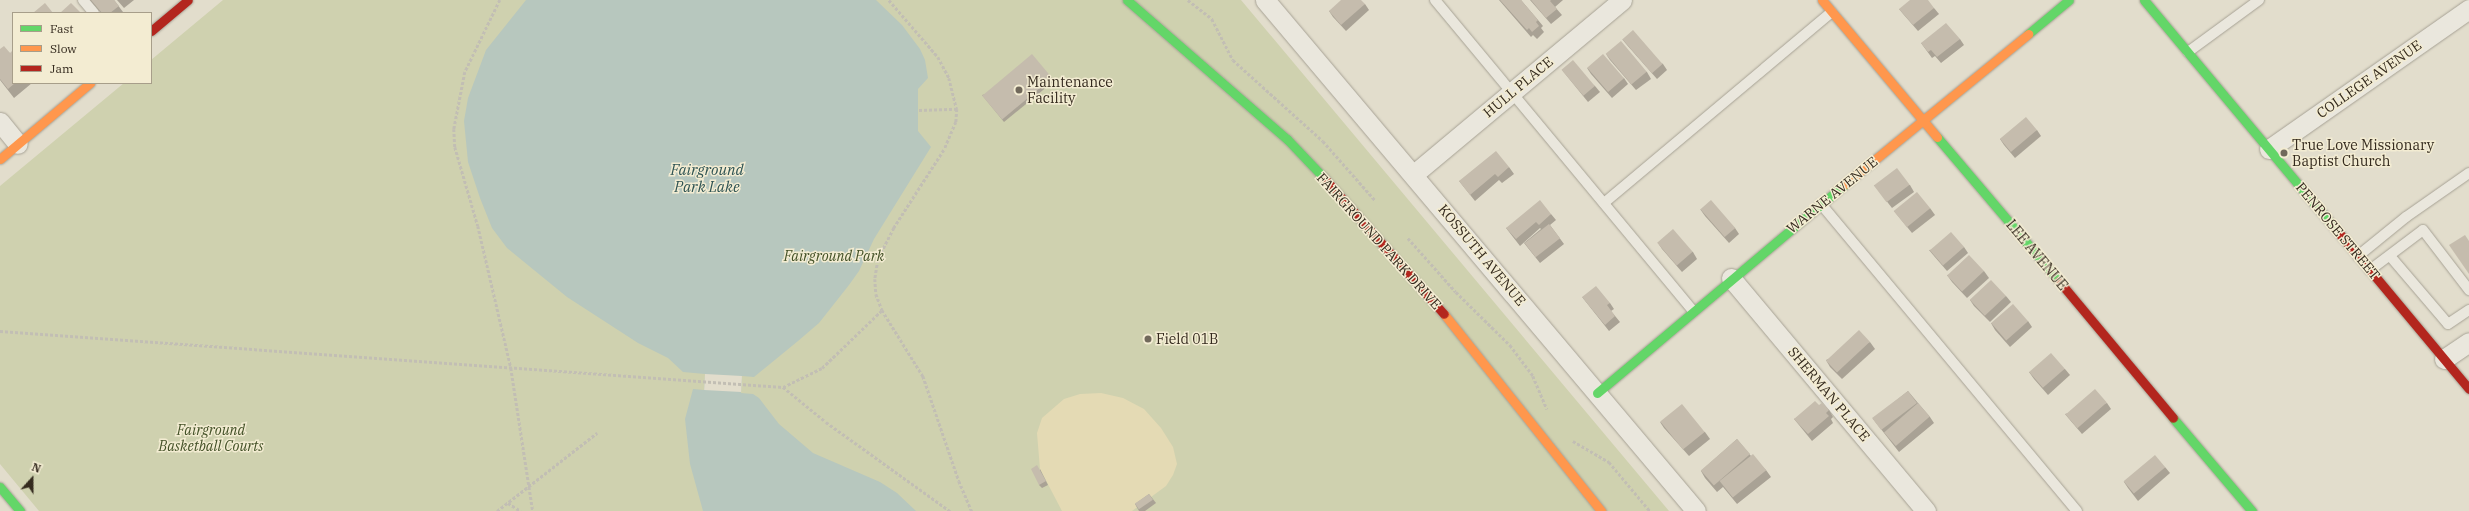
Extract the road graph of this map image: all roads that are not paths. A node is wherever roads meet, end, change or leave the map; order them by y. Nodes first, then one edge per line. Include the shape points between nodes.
1 (83, 0) edge
2 (188, 0) edge
3 (1127, 0) edge
4 (1266, 0) edge
5 (1435, 0) edge
6 (1622, 0) edge
7 (1822, 0) edge
8 (2069, 0) edge
9 (2144, 0) edge
10 (2259, 0) edge
11 (2469, 9) edge
12 (93, 12) edge
13 (1832, 12) junction
14 (152, 30) edge
15 (2188, 52) junction
16 (89, 84) edge
17 (1512, 92) junction
18 (1924, 120) junction
19 (0, 122) edge
20 (18, 144) junction
21 (2269, 149) junction
22 (0, 159) edge
23 (2469, 173) edge
24 (1414, 174) junction
25 (1604, 202) junction
26 (1821, 204) junction
27 (2358, 256) junction
28 (2390, 256) junction
29 (2370, 270) junction
30 (1731, 278) junction
31 (2469, 290) edge
32 (2469, 310) edge
33 (1693, 311) junction
34 (2469, 342) edge
35 (2444, 359) junction
36 (2469, 389) edge
37 (1597, 393) junction
38 (0, 488) edge
39 (20, 511) edge
40 (1601, 511) edge
41 (1696, 511) edge
42 (1926, 511) edge
43 (2077, 511) edge
44 (2252, 511) edge

1 - 12 lane
2 - 14 street
3 - 40 street, FAIRGROUND PARK DRIVE via 1287,139 1358,214 1447,317
4 - 24 street, KOSSUTH AVENUE
5 - 17 lane
6 - 17 street, HULL PLACE
7 - 13 street, LEE AVENUE
8 - 18 street, WARNE AVENUE
9 - 15 street, PENROSE STREET
10 - 15 lane
11 - 21 street, COLLEGE AVENUE
13 - 18 street, LEE AVENUE
13 - 25 lane
15 - 21 street, PENROSE STREET
16 - 20 street
17 - 24 street, HULL PLACE
17 - 25 lane
18 - 26 street, WARNE AVENUE
18 - 44 street, LEE AVENUE
19 - 20 street
20 - 22 street
21 - 27 street, PENROSE STREET
23 - 27 lane via 2406,217
24 - 37 street, KOSSUTH AVENUE
25 - 33 lane
26 - 30 street, WARNE AVENUE
26 - 43 lane
27 - 29 street, PENROSE STREET
28 - 29 lane
28 - 31 lane via 2423,230
28 - 32 lane via 2448,324
29 - 35 street, PENROSE STREET
30 - 33 street, WARNE AVENUE
30 - 42 street, SHERMAN PLACE
33 - 37 street, WARNE AVENUE
34 - 35 street
35 - 36 street, PENROSE STREET
37 - 41 street, KOSSUTH AVENUE
38 - 39 street

